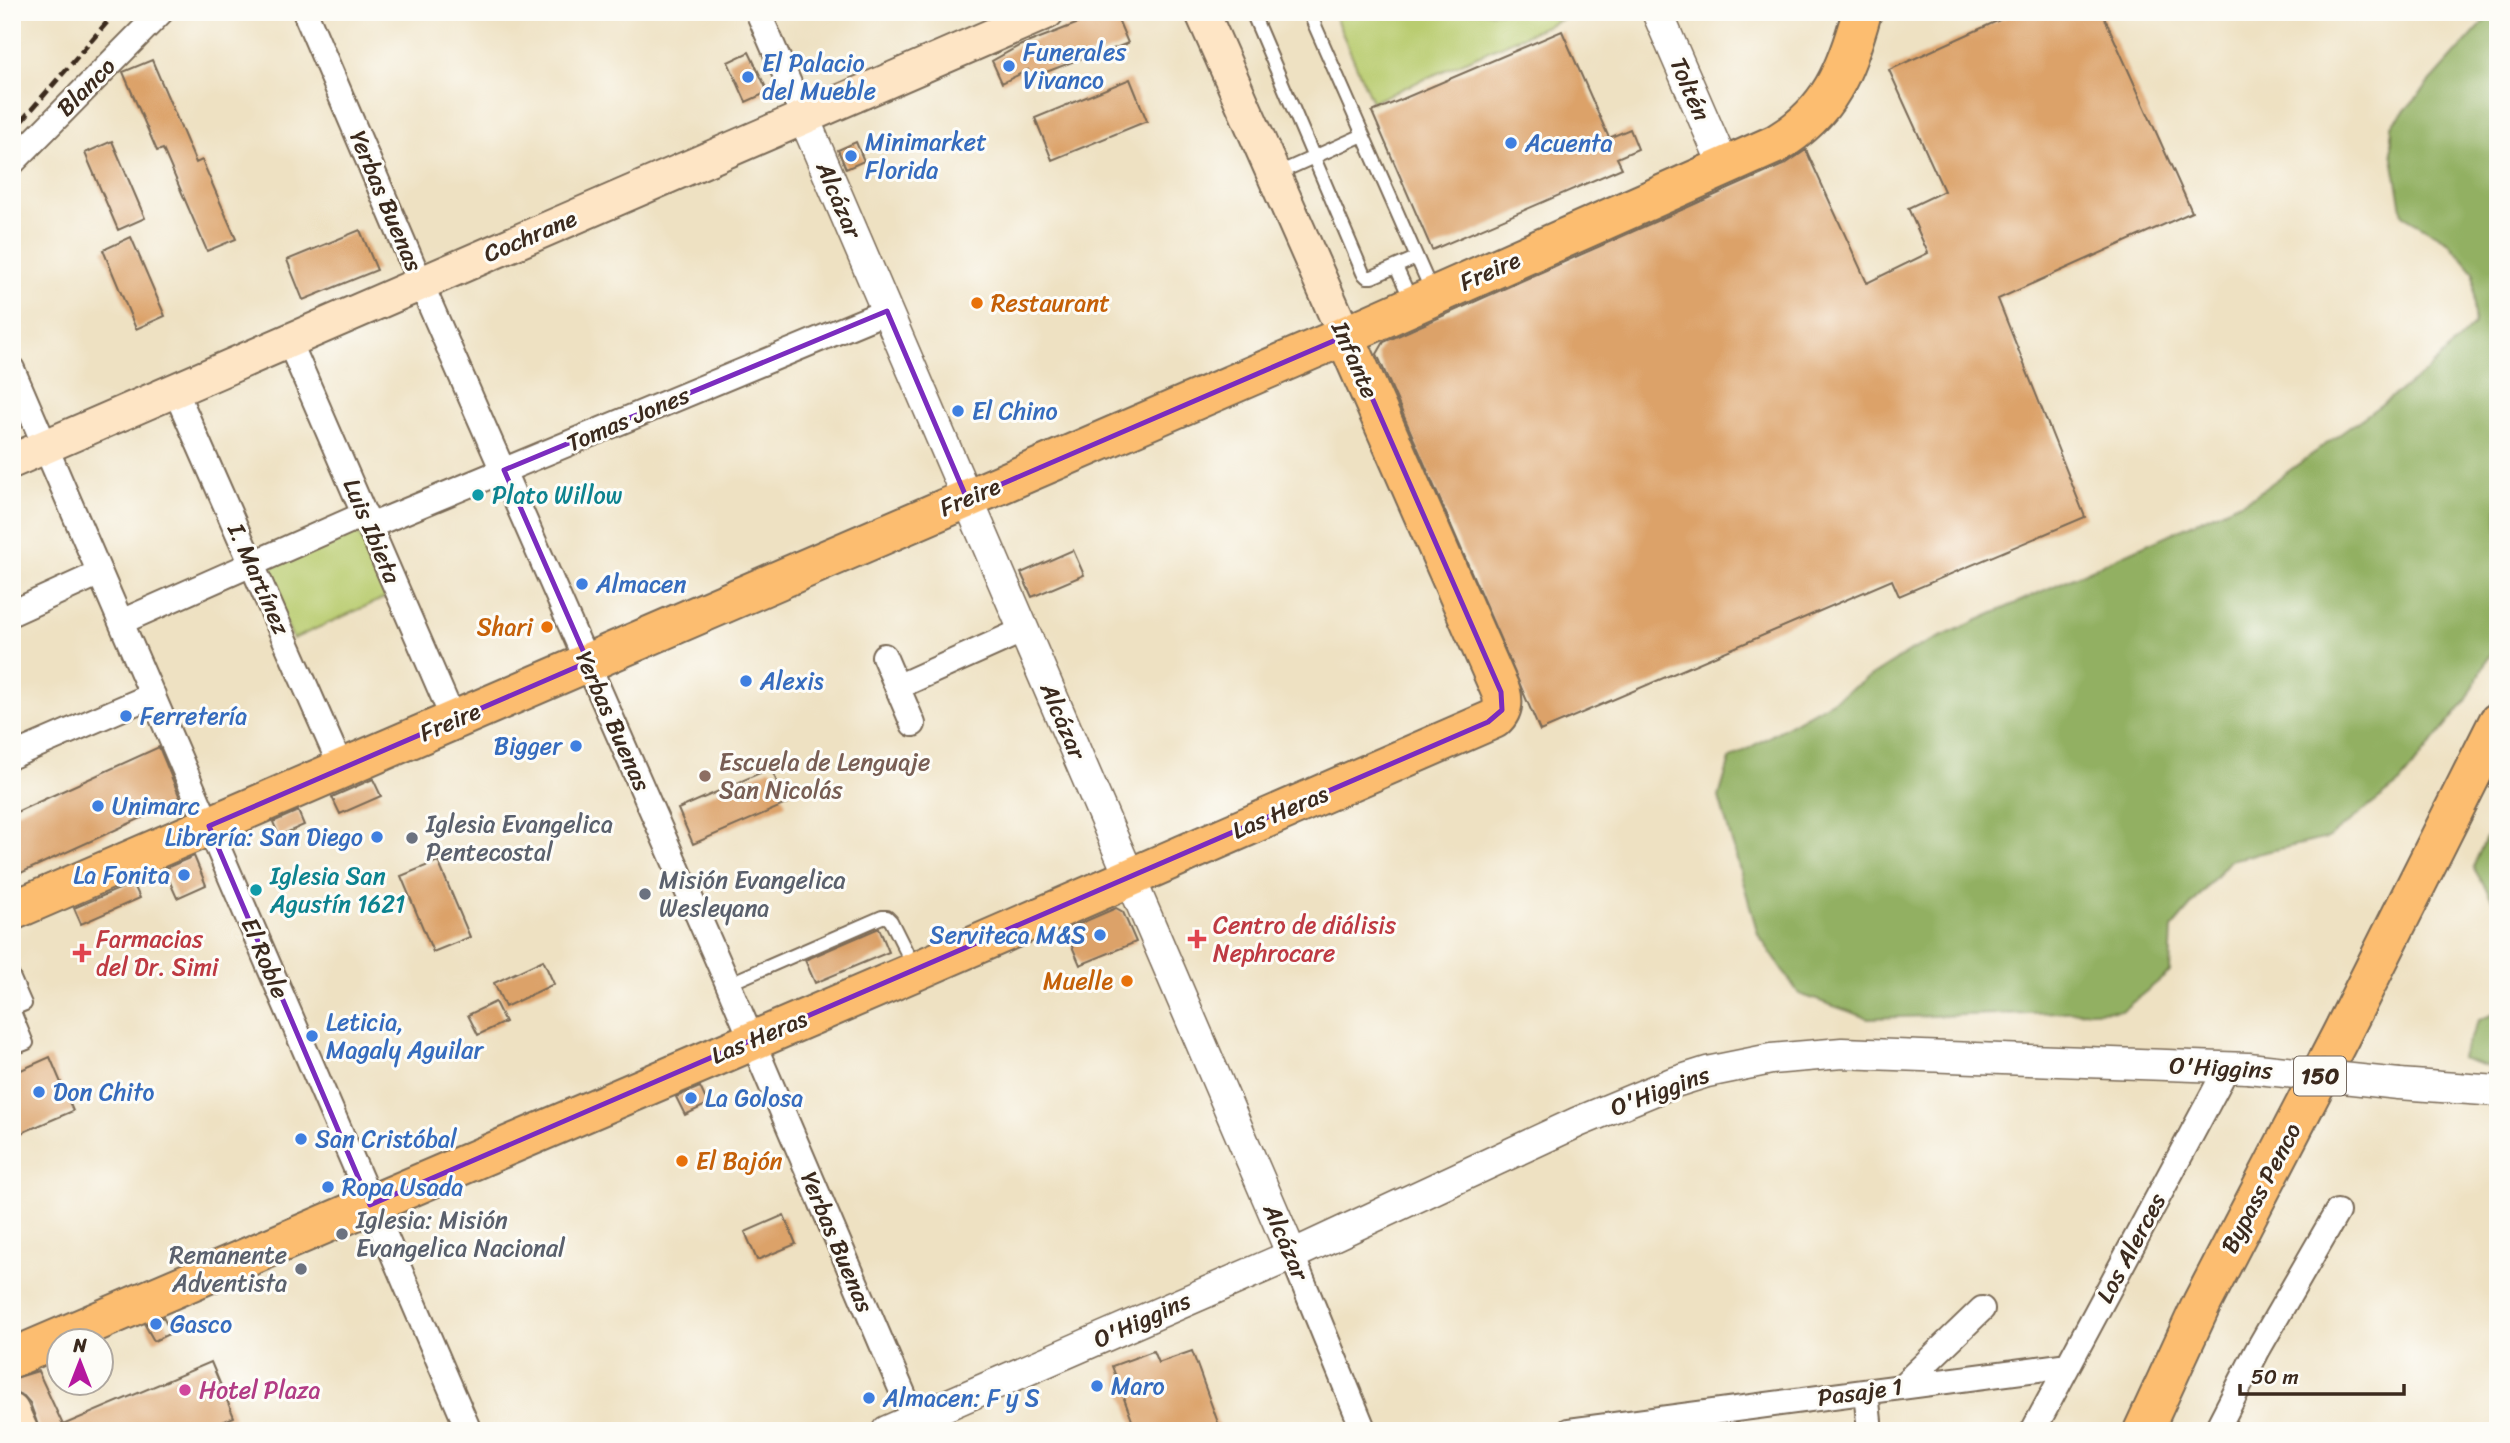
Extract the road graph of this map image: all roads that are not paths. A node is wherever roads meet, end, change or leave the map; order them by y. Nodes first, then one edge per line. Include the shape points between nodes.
1 (161, 12) edge
2 (305, 12) edge
3 (758, 12) edge
4 (1047, 12) edge
5 (1202, 12) edge
6 (1252, 12) edge
7 (1309, 12) edge
8 (1657, 12) edge
9 (1862, 12) edge
10 (804, 118) junction
11 (1363, 135) junction
12 (1314, 157) junction
13 (12, 163) edge
14 (1724, 166) junction
15 (1274, 175) junction
16 (1416, 258) junction
17 (1396, 267) junction
18 (421, 284) junction
19 (1424, 301) junction
20 (887, 311) junction
21 (1345, 336) junction
22 (289, 341) junction
23 (12, 369) edge
24 (175, 390) junction
25 (46, 446) junction
26 (12, 461) edge
27 (504, 471) junction
28 (967, 499) junction
29 (367, 520) junction
30 (252, 564) junction
31 (100, 573) junction
32 (12, 613) edge
33 (121, 622) junction
34 (1024, 630) junction
35 (884, 656) dead end
36 (588, 663) junction
37 (897, 687) junction
38 (153, 695) junction
39 (1502, 710) joint
40 (454, 720) junction
41 (2498, 722) edge
42 (913, 724) dead end
43 (12, 756) edge
44 (342, 769) junction
45 (209, 826) junction
46 (1130, 877) junction
47 (12, 911) edge
48 (916, 971) junction
49 (12, 974) edge
50 (728, 984) junction
51 (751, 1040) junction
52 (12, 1049) edge
53 (2238, 1067) junction
54 (2498, 1091) edge
55 (370, 1205) junction
56 (2337, 1212) dead end
57 (1292, 1255) junction
58 (1982, 1309) dead end
59 (12, 1358) edge
60 (2068, 1365) junction
61 (1901, 1387) junction
62 (1866, 1392) junction
63 (12, 1411) edge
64 (1708, 1422) edge
65 (907, 1427) edge
66 (21, 1431) edge
67 (470, 1431) edge
68 (1364, 1431) edge
69 (1569, 1431) edge
70 (1870, 1431) edge
71 (2034, 1431) edge
72 (2143, 1431) edge
73 (2216, 1431) edge

1 - 13 street, Blanco
2 - 18 street, Yerbas Buenas
3 - 10 street, Alcázar
4 - 10 main road, Cochrane
5 - 15 main road, Infante
6 - 12 lane
7 - 11 lane
8 - 14 street, Toltén
9 - 14 main road, Freire via 1841,77 1818,112 1776,144
10 - 18 main road, Cochrane
10 - 20 street, Alcázar
11 - 12 lane
11 - 16 lane
12 - 15 lane
12 - 17 lane via 1363,273 1372,277
14 - 19 main road, Freire
15 - 21 main road, Infante
16 - 17 lane
16 - 19 lane
17 - 19 lane
18 - 22 main road, Cochrane
18 - 27 street, Yerbas Buenas
19 - 21 main road, Freire
20 - 27 street, Tomas Jones
20 - 28 street, Alcázar
21 - 28 main road, Freire
21 - 39 main road, Infante via 1501,692
22 - 24 main road, Cochrane
22 - 29 street, Luis Ibieta
23 - 25 street, El Roble
24 - 25 main road, Cochrane
24 - 30 street, I. Martínez
25 - 26 main road, Cochrane
25 - 31 street, El Roble
27 - 29 street, Tomas Jones
27 - 36 street, Yerbas Buenas
28 - 34 street, Alcázar
28 - 36 main road, Freire
29 - 30 street, Tomas Jones
29 - 40 street, Luis Ibieta
30 - 33 street, Tomas Jones
30 - 44 street, I. Martínez
31 - 32 street
31 - 33 street, El Roble
33 - 38 street, El Roble
34 - 37 street
34 - 46 street, Alcázar
35 - 37 street
36 - 40 main road, Freire
36 - 50 street, Yerbas Buenas
37 - 42 street
38 - 43 street
38 - 45 street, El Roble
39 - 46 main road, Las Heras via 1488,722
40 - 44 main road, Freire
41 - 72 main road, Bypass Penco / 150 via 2202,1303
44 - 45 main road, Freire
45 - 47 main road, Freire
45 - 55 street, El Roble
46 - 48 main road, Las Heras
46 - 57 street, Alcázar
48 - 50 lane via 891,921 882,917
48 - 51 main road, Las Heras
49 - 52 lane via 25,1004 13,1009 27,1043
50 - 51 street, Yerbas Buenas
51 - 55 main road, Las Heras
51 - 65 street, Yerbas Buenas
53 - 54 street, O'Higgins, bridge
53 - 57 street, O'Higgins via 1842,1053 1744,1064 1629,1100
53 - 60 street, Los Alerces
55 - 59 main road, Las Heras
55 - 67 street, El Roble
56 - 73 street
57 - 65 street, O'Higgins
57 - 68 street, Alcázar
58 - 61 street
60 - 61 street, Pasaje 1
60 - 71 street, Los Alerces
61 - 62 street, Pasaje 1
62 - 64 street, Pasaje 1
62 - 70 street
63 - 66 main road
64 - 69 street, Pasaje 1

